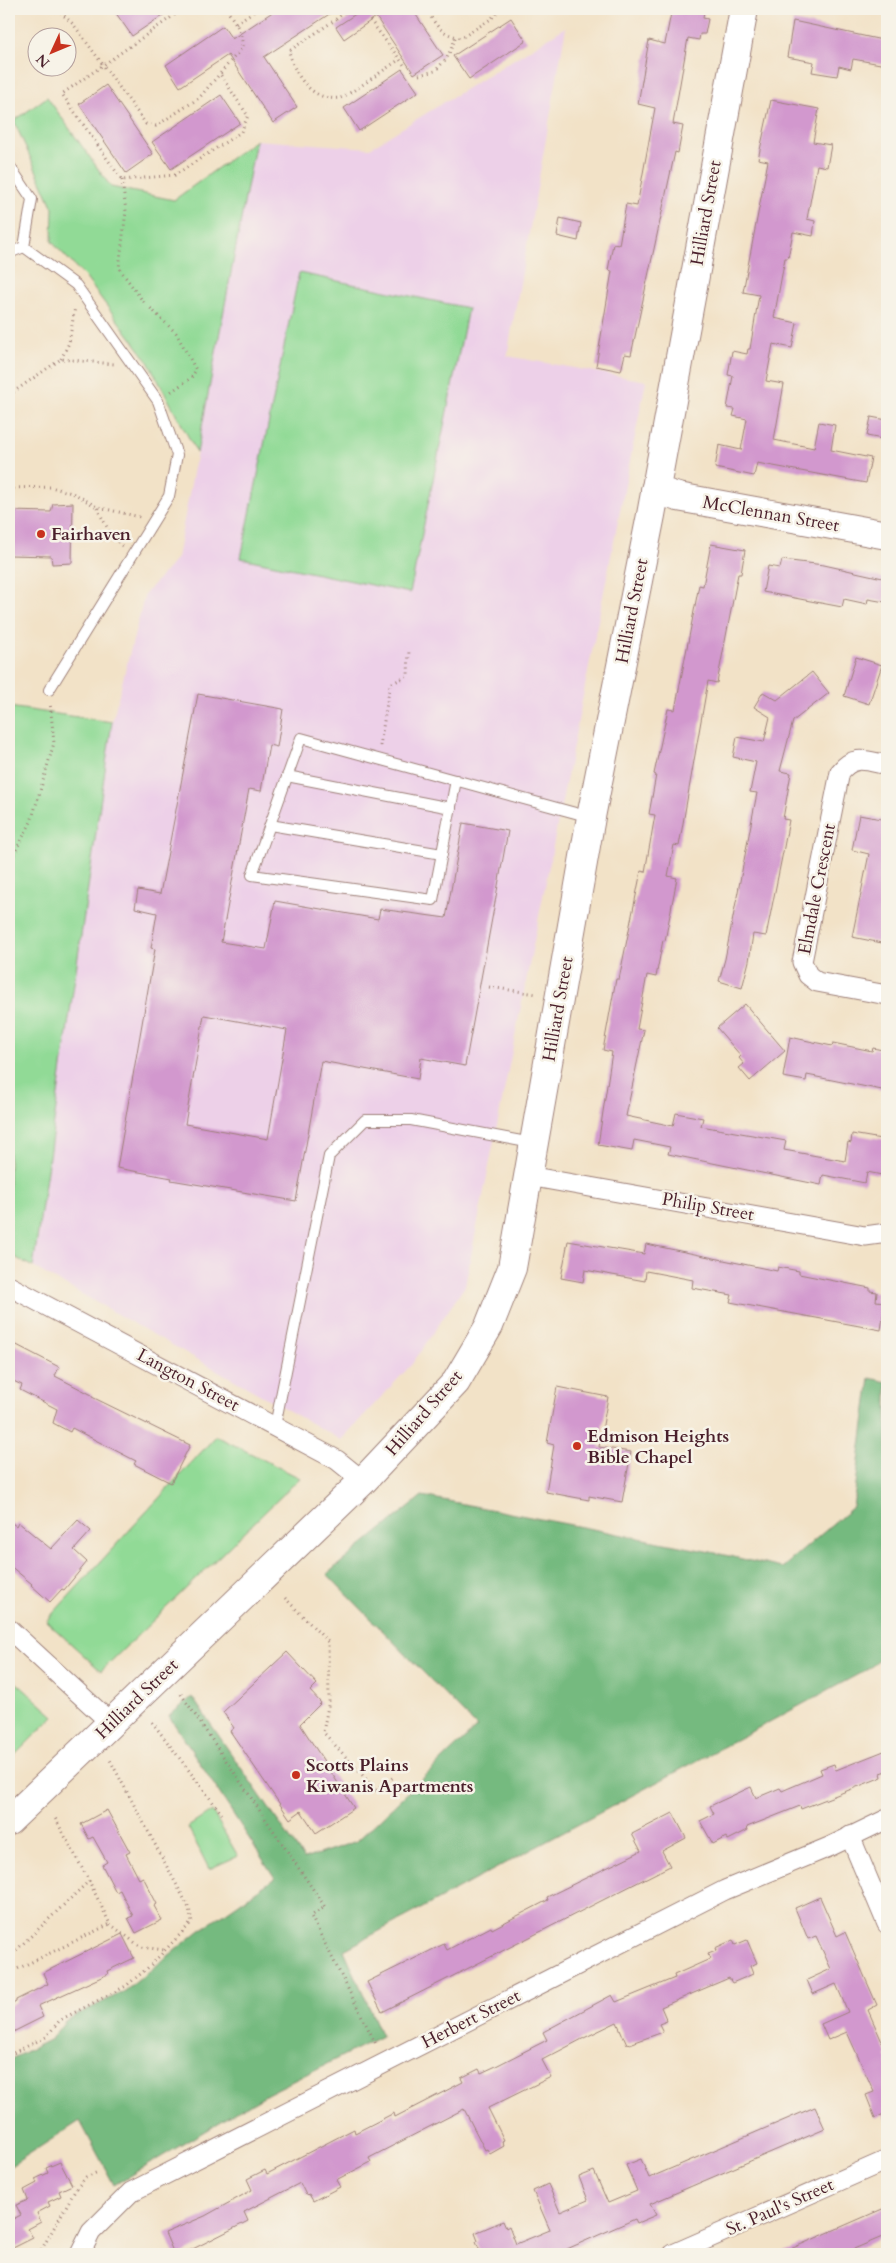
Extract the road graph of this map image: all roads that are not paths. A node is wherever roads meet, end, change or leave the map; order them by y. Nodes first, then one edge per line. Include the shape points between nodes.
1 (744, 9) edge
2 (9, 165) edge
3 (24, 248) junction
4 (9, 253) edge
5 (655, 490) junction
6 (887, 535) edge
7 (50, 690) road end
8 (887, 766) edge
9 (287, 776) junction
10 (456, 780) junction
11 (451, 808) junction
12 (591, 817) junction
13 (270, 826) junction
14 (442, 854) junction
15 (887, 995) edge
16 (534, 1143) junction
17 (528, 1176) junction
18 (887, 1233) edge
19 (9, 1286) edge
20 (276, 1426) junction
21 (363, 1481) junction
22 (9, 1629) edge
23 (112, 1724) junction
24 (887, 1819) edge
25 (9, 1821) edge
26 (850, 1836) junction
27 (887, 1924) edge
28 (887, 2160) edge
29 (80, 2254) edge
30 (673, 2254) edge

1 - 5 street, Hilliard Street
2 - 3 lane via 32,198
3 - 4 lane
3 - 7 lane via 76,285 158,401 177,455 169,496
5 - 6 street, McClennan Street
5 - 12 street, Hilliard Street
8 - 15 street, Elmdale Crescent via 858,759 847,763 840,772 802,962 808,975 817,982
9 - 10 lane via 301,738
9 - 11 lane
9 - 13 lane
10 - 11 lane
10 - 12 lane
11 - 14 lane
12 - 16 street, Hilliard Street
13 - 14 lane
13 - 14 lane via 252,875 433,900
16 - 17 street, Hilliard Street
16 - 20 lane via 411,1120 365,1120 328,1156
17 - 18 street, Philip Street via 866,1236
17 - 21 street, Hilliard Street via 512,1268 489,1326 456,1382
19 - 20 street, Langton Street
20 - 21 street, Langton Street via 337,1460
21 - 23 street, Hilliard Street
22 - 23 street
23 - 25 street, Hilliard Street
24 - 26 street, Herbert Street
26 - 27 street
26 - 29 street, Herbert Street via 725,1890 131,2192 91,2232
28 - 30 street, St. Paul's Street

